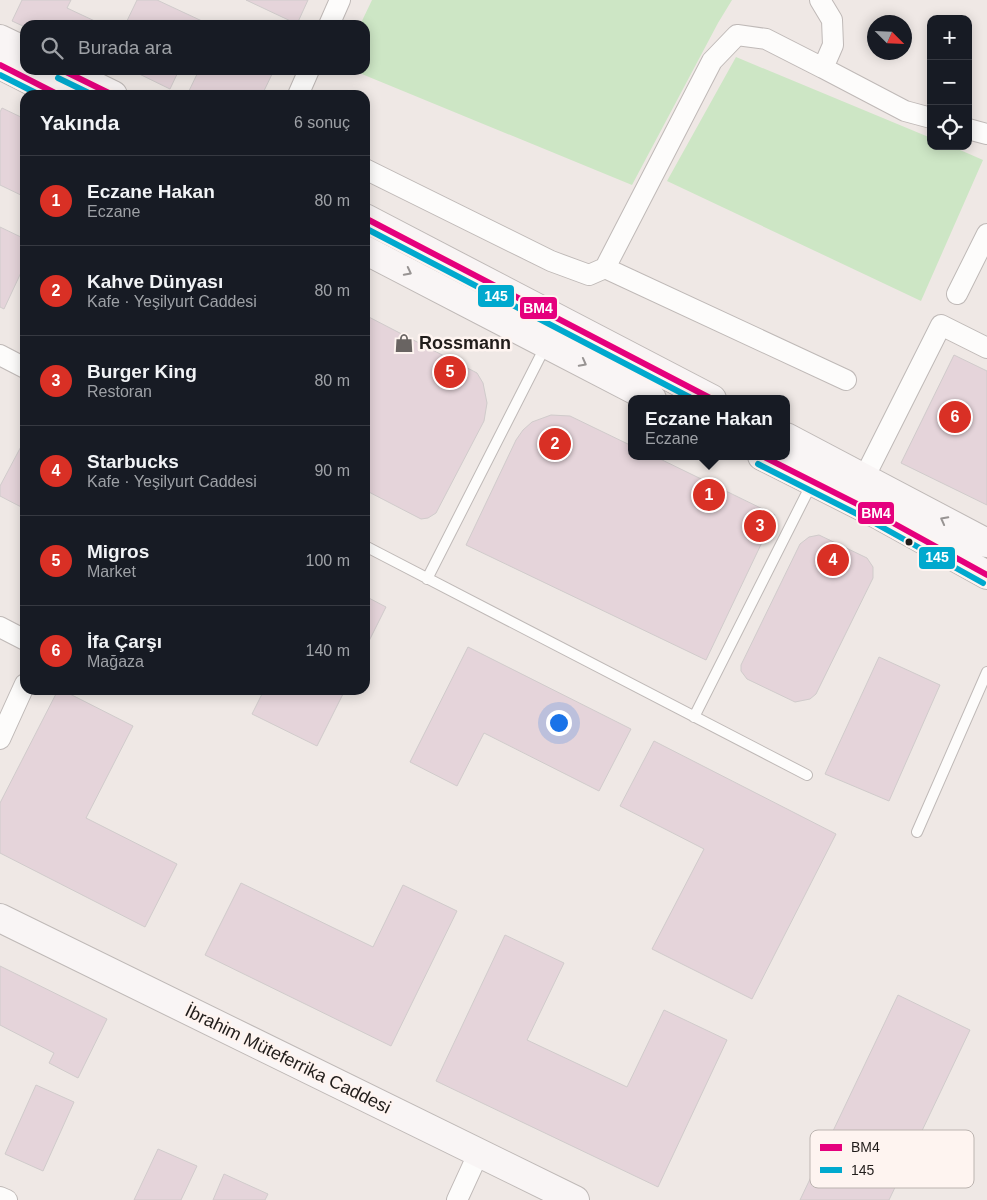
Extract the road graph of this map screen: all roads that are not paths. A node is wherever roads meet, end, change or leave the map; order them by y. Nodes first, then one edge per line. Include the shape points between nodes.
1 (340, 0) edge
2 (820, 0) edge
3 (331, 20) edge
4 (0, 39) edge
5 (20, 49) edge
6 (0, 65) edge
7 (823, 68) junction
8 (72, 75) edge
9 (307, 75) edge
10 (49, 90) edge
11 (102, 90) edge
12 (300, 90) edge
13 (927, 117) edge
14 (972, 130) edge
15 (987, 134) edge
16 (370, 171) edge
17 (370, 221) edge
18 (987, 234) edge
19 (370, 253) edge
20 (605, 268) junction
21 (957, 294) dead end
22 (546, 344) junction
23 (987, 348) edge
24 (0, 355) edge
25 (20, 365) edge
26 (846, 380) dead end
27 (644, 395) edge
28 (704, 395) edge
29 (790, 440) edge
30 (770, 460) edge
31 (864, 478) junction
32 (813, 482) junction
33 (987, 543) edge
34 (370, 549) edge
35 (987, 575) edge
36 (427, 580) junction
37 (0, 627) edge
38 (20, 637) edge
39 (987, 672) edge
40 (20, 695) edge
41 (694, 717) junction
42 (0, 739) edge
43 (807, 775) dead end
44 (916, 832) dead end
45 (0, 918) edge
46 (479, 1152) junction
47 (0, 1197) edge
48 (7, 1200) edge
49 (457, 1200) edge
50 (575, 1200) edge

1 - 3 street
2 - 7 street via 832,20 833,45
4 - 5 main road
6 - 10 main road
7 - 13 street via 905,111
7 - 20 street via 766,38 737,35 712,61
8 - 11 main road
9 - 12 street
14 - 15 street
16 - 20 street via 551,261 589,275
17 - 28 main road
18 - 21 street
19 -> 22 main road
20 - 26 street
22 -> 27 main road
22 - 36 lane
23 - 31 street via 941,325
24 - 25 street
29 - 31 main road
30 - 32 main road
33 -> 31 main road
32 - 35 main road
32 - 41 lane
34 - 36 lane
36 - 41 lane
37 - 38 street
39 - 44 lane
40 - 42 street
41 - 43 lane
45 - 46 main road, İbrahim Müteferrika Caddesi
46 - 49 street
46 - 50 main road, İbrahim Müteferrika Caddesi
47 - 48 street

